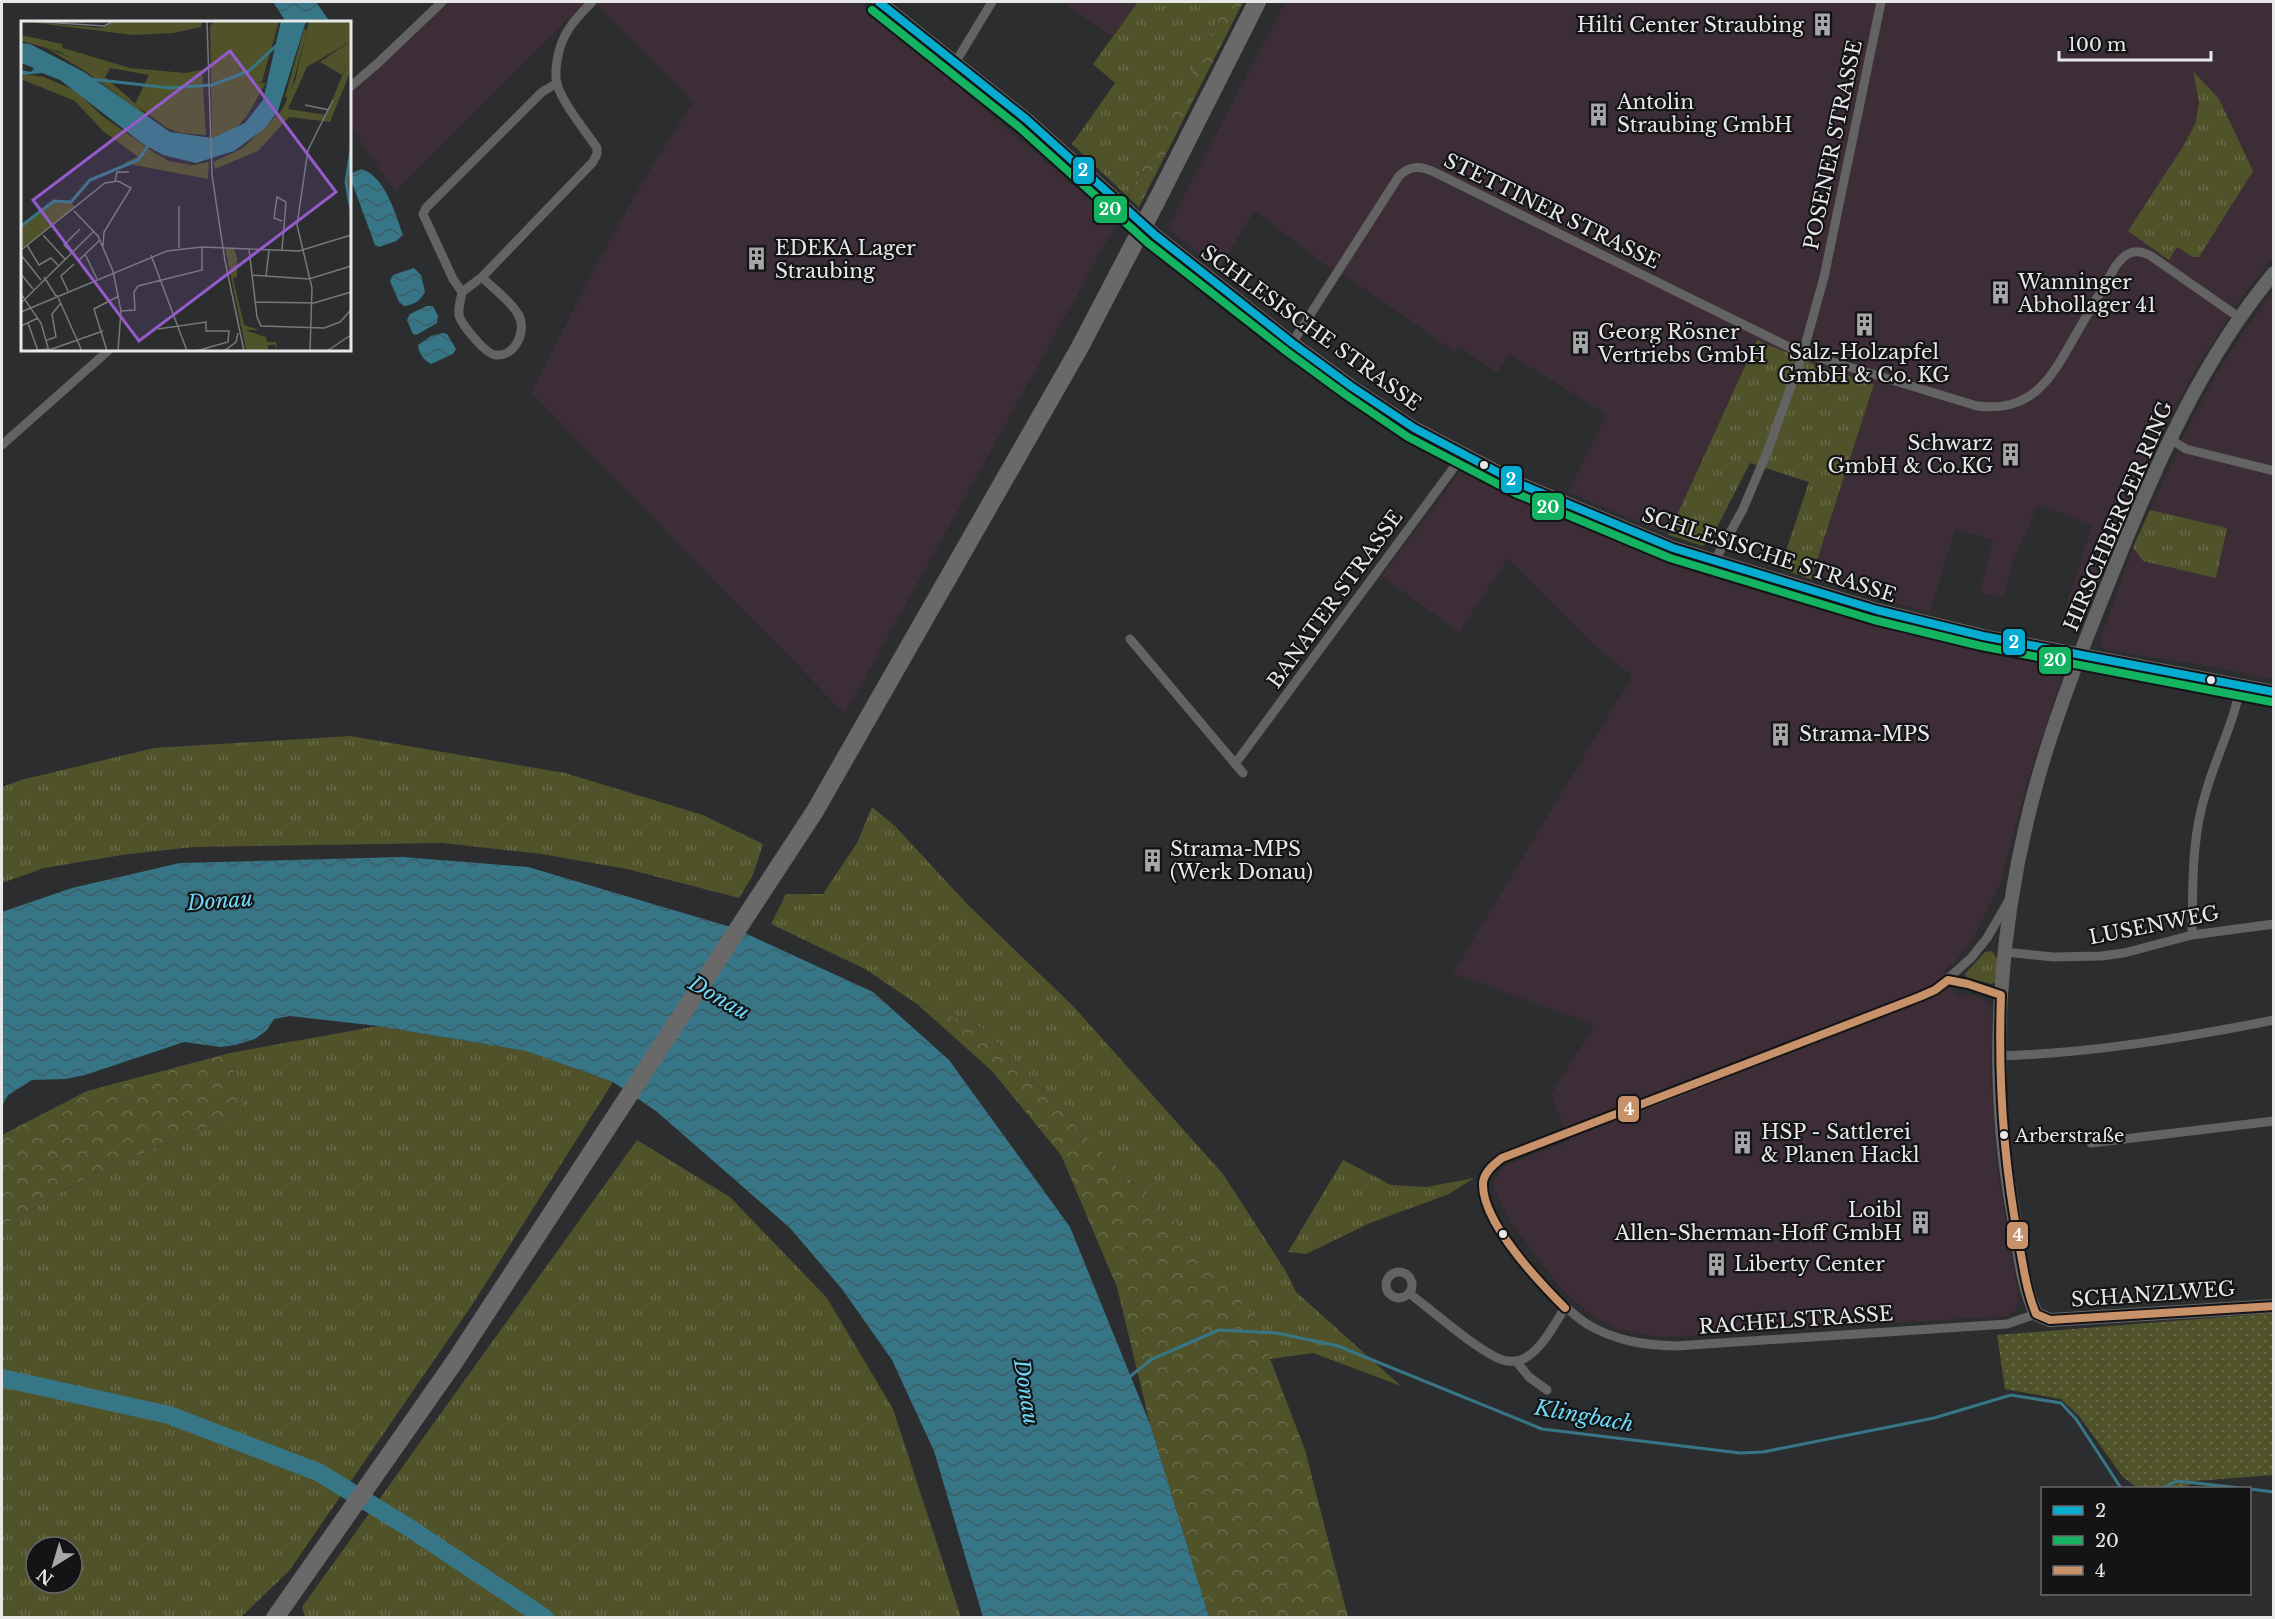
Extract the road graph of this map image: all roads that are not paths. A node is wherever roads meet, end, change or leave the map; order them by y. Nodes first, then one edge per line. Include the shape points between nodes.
1 (442, 2) edge
2 (592, 2) edge
3 (879, 2) edge
4 (992, 2) edge
5 (1257, 2) edge
6 (1881, 2) edge
7 (955, 63) junction
8 (557, 83) junction
9 (351, 86) edge
10 (2274, 273) edge
11 (482, 277) junction
12 (462, 292) junction
13 (2240, 318) junction
14 (1292, 343) junction
15 (108, 351) edge
16 (1803, 353) junction
17 (2170, 439) junction
18 (2, 445) edge
19 (1463, 455) junction
20 (2274, 471) edge
21 (1714, 562) junction
22 (1130, 639) dead end
23 (2079, 656) junction
24 (2240, 686) junction
25 (2274, 692) edge
26 (1235, 764) junction
27 (1243, 773) dead end
28 (2012, 895) junction
29 (2274, 924) edge
30 (2192, 935) junction
31 (2005, 952) junction
32 (1948, 980) junction
33 (2001, 995) junction
34 (2274, 1020) edge
35 (1999, 1056) junction
36 (2274, 1121) edge
37 (2091, 1143) dead end
38 (1409, 1293) dead end
39 (2274, 1305) edge
40 (1565, 1308) junction
41 (2036, 1314) junction
42 (1516, 1361) junction
43 (1547, 1390) dead end
44 (275, 1617) edge

1 - 9 street
2 - 8 street via 573,20 560,43
3 - 7 street, SCHLESISCHE STRASSE
4 - 7 street
5 - 44 highway, bridge via 1080,347 788,853 453,1364
6 - 16 street, POSENER STRASSE via 1824,277
7 - 14 street, SCHLESISCHE STRASSE via 1026,119 1155,235
8 - 11 street via 597,154
8 - 12 street via 542,92 423,214
10 - 13 street, HIRSCHBERGER RING
11 - 12 street
11 - 12 street via 519,315 522,333 516,346 505,354 486,351 459,316
13 - 16 street via 2151,256 2134,251 2115,267 2049,380 2017,402 1998,407 1977,406
13 - 17 street, HIRSCHBERGER RING
14 - 16 street, STETTINER STRASSE via 1399,176 1417,167
14 - 19 street, SCHLESISCHE STRASSE via 1385,410
15 - 18 street
16 - 21 street, POSENER STRASSE via 1743,509
17 - 20 street via 2186,449
17 - 23 street, HIRSCHBERGER RING
19 - 21 street, SCHLESISCHE STRASSE via 1580,510
19 - 26 street, BANATER STRASSE
21 - 23 street, SCHLESISCHE STRASSE via 1906,618
22 - 26 street
23 - 24 street, SCHLESISCHE STRASSE
23 - 28 street via 2039,774
24 - 25 street, SCHLESISCHE STRASSE
24 - 30 street via 2195,836
26 - 27 street
28 - 31 street
28 - 32 street via 1987,938
29 - 30 street, LUSENWEG
30 - 31 street, LUSENWEG via 2101,956
31 - 33 street
32 - 33 street
32 - 40 street, RACHELSTRASSE via 1911,1000 1502,1158 1491,1166 1483,1183 1494,1219 1544,1288
33 - 35 street
34 - 35 street via 2080,1052
35 - 41 street via 2008,1184
36 - 37 street
38 - 42 street via 1483,1350 1505,1361
39 - 41 street, SCHANZLWEG via 2050,1320
40 - 41 street, RACHELSTRASSE via 1609,1335 1664,1346 2007,1324
40 - 42 street via 1541,1343 1524,1359
42 - 43 street

